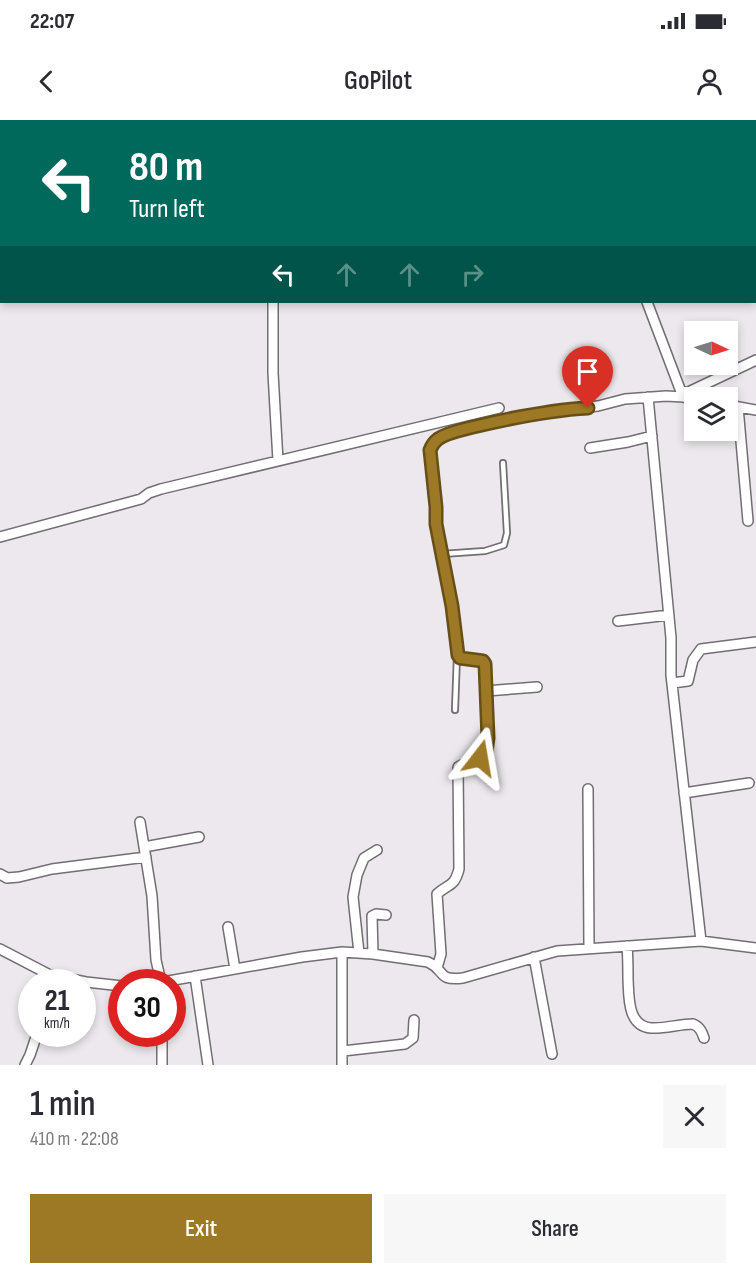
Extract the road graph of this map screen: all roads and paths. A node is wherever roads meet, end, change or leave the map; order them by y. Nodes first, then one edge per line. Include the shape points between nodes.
1 (273, 303) edge
2 (647, 303) edge
3 (756, 360) edge
4 (682, 396) junction
5 (648, 397) junction
6 (738, 407) edge
7 (499, 408) dead end
8 (756, 410) edge
9 (652, 436) junction
10 (738, 441) edge
11 (590, 448) dead end
12 (278, 461) junction
13 (503, 463) dead end
14 (748, 521) dead end
15 (0, 537) edge
16 (442, 554) junction
17 (669, 615) junction
18 (618, 621) dead end
19 (756, 642) edge
20 (458, 655) junction
21 (672, 683) junction
22 (537, 687) dead end
23 (486, 691) junction
24 (455, 710) dead end
25 (749, 783) dead end
26 (588, 789) dead end
27 (684, 793) junction
28 (140, 822) dead end
29 (199, 837) dead end
30 (144, 847) junction
31 (377, 850) dead end
32 (146, 857) junction
33 (0, 874) edge
34 (386, 915) dead end
35 (228, 927) dead end
36 (702, 941) junction
37 (627, 946) junction
38 (589, 948) junction
39 (756, 948) edge
40 (0, 949) edge
41 (342, 952) junction
42 (360, 953) junction
43 (373, 954) junction
44 (534, 957) junction
45 (437, 968) junction
46 (33, 969) edge
47 (158, 969) edge
48 (235, 969) junction
49 (195, 976) junction
50 (186, 978) edge
51 (414, 1020) dead end
52 (704, 1038) dead end
53 (32, 1047) edge
54 (162, 1047) edge
55 (343, 1051) junction
56 (552, 1054) dead end
57 (25, 1065) edge
58 (162, 1065) edge
59 (208, 1065) edge
60 (342, 1065) edge

1 - 12 street
2 - 4 street
3 - 4 street
4 - 5 street
5 - 9 street
5 - 16 street via 500,421 436,440 430,456
6 - 8 street
7 - 12 street
9 - 11 street
9 - 17 street
10 - 14 street
12 - 15 street via 161,489 141,499
13 - 16 lane via 507,533 504,545 485,551
16 - 20 street
17 - 18 street
17 - 21 street
19 - 21 street via 701,649 693,660 688,681
20 - 23 street via 483,661
20 - 24 lane
21 - 27 street
22 - 23 street
23 - 45 street via 486,752 458,767 459,869 454,882 437,894 441,954
25 - 27 street
26 - 38 street
27 - 36 street
28 - 30 street
29 - 30 street
30 - 32 street
31 - 42 street via 364,858 353,897
32 - 33 street via 19,877
32 - 47 street
34 - 43 street via 372,916
35 - 48 street
36 - 37 street
36 - 39 street
37 - 38 street
37 - 52 street via 630,1010 634,1017 645,1027 653,1028 693,1024
38 - 44 street
40 - 46 street
41 - 42 street
41 - 48 street
41 - 55 street
42 - 43 street
43 - 45 street via 428,962
44 - 45 street via 450,980
44 - 56 street
48 - 49 street
49 - 50 street
49 - 59 street
51 - 55 street via 410,1042
53 - 57 street
54 - 58 street
55 - 60 street

